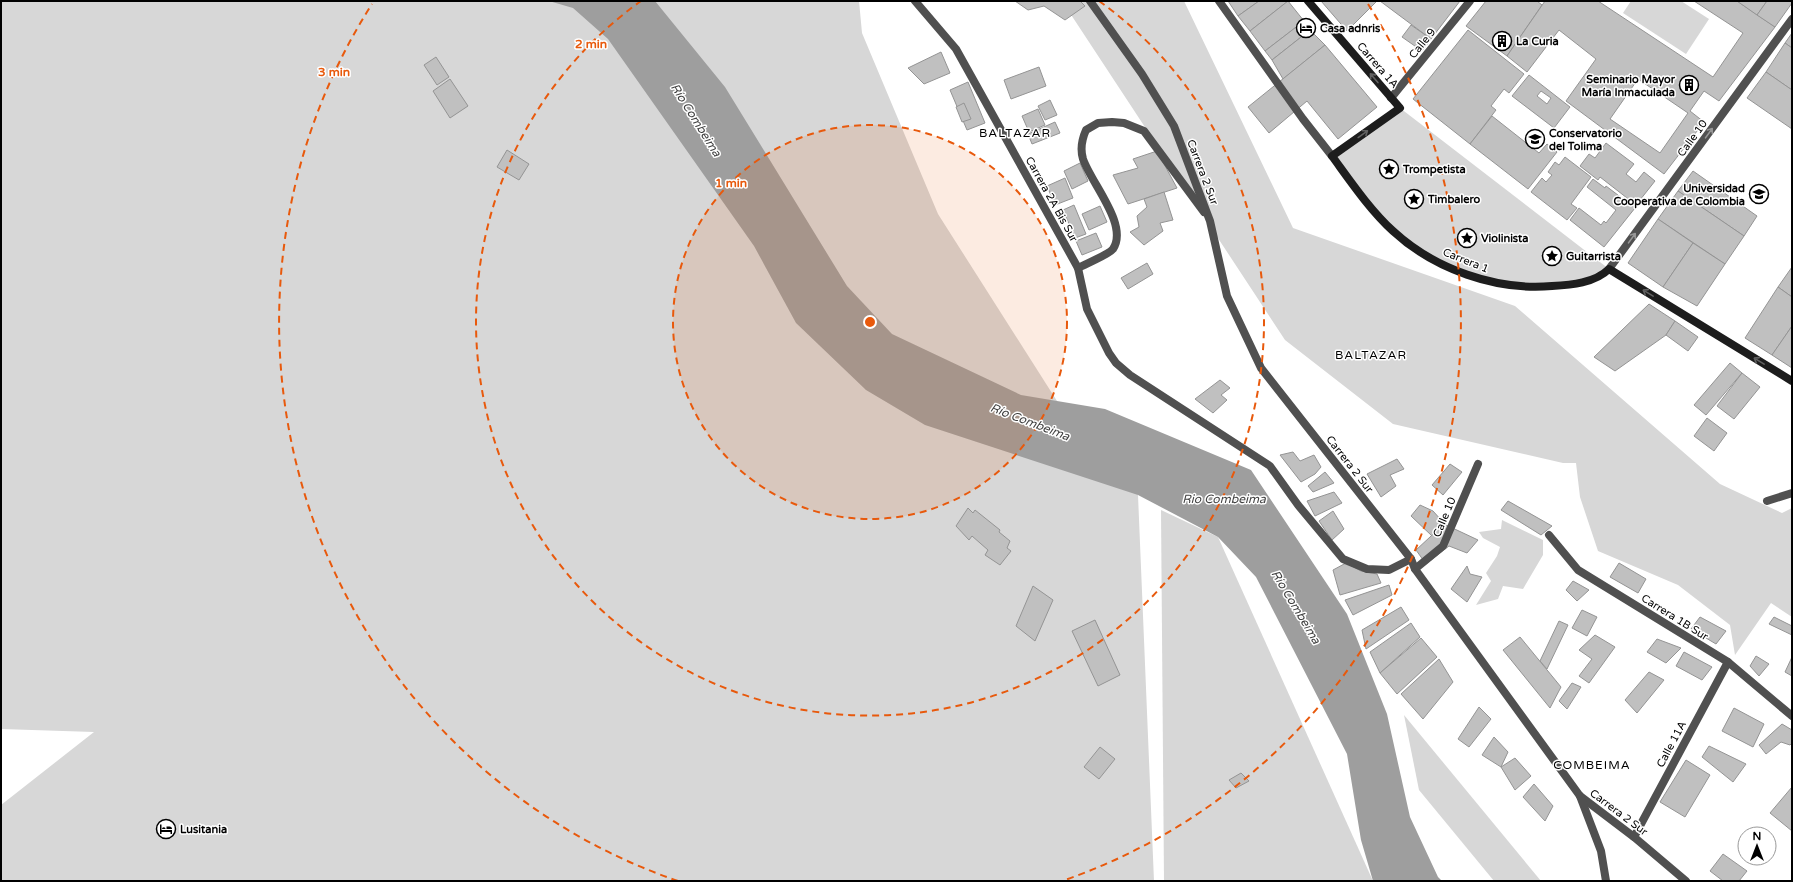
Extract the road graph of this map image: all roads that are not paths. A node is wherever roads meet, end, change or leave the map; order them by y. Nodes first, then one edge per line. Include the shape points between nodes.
1 (915, 1) edge
2 (1090, 1) edge
3 (1219, 1) edge
4 (1308, 1) edge
5 (1470, 1) edge
6 (1792, 19) edge
7 (1391, 98) junction
8 (1332, 156) junction
9 (1210, 221) junction
10 (1078, 268) junction
11 (1609, 270) junction
12 (1792, 381) edge
13 (1478, 464) dead end
14 (1792, 493) edge
15 (1767, 501) dead end
16 (1548, 535) dead end
17 (1410, 559) junction
18 (1415, 569) junction
19 (1728, 662) junction
20 (1792, 716) edge
21 (1580, 796) junction
22 (1634, 837) junction
23 (1606, 881) edge
24 (1686, 881) edge

1 - 10 street, Carrera 2A Bis Sur via 956,49
2 - 9 street, Carrera 2 Sur via 1142,74 1174,126
3 - 8 street, Carrera 1
7 -> 4 street, Carrera 1A
5 - 7 street, Calle 9
11 -> 6 street, Calle 10
8 -> 7 street, Carrera 1A via 1400,108
8 - 11 street, Carrera 1 via 1392,230 1423,253 1468,275 1491,282 1544,287 1581,282 1600,277
9 - 10 street via 1144,131 1124,123 1098,123 1086,130 1081,143 1083,159 1115,222 1117,238 1112,250
9 - 17 street, Carrera 2 Sur via 1227,296 1261,368
10 - 17 street, Carrera 2A Bis Sur via 1087,309 1116,363 1130,375 1270,466 1298,505 1343,559 1367,569 1389,570
12 -> 11 street
13 - 18 street, Calle 10 via 1443,546
14 - 15 street
16 - 19 street, Carrera 1B Sur via 1578,570
17 - 18 street, Carrera 2 Sur
18 - 21 street, Carrera 2 Sur
19 - 20 street, Carrera 1B Sur
19 - 22 street, Calle 11A
21 - 22 street, Carrera 2 Sur
21 - 23 street via 1601,851
22 - 24 street, Carrera 2 Sur

